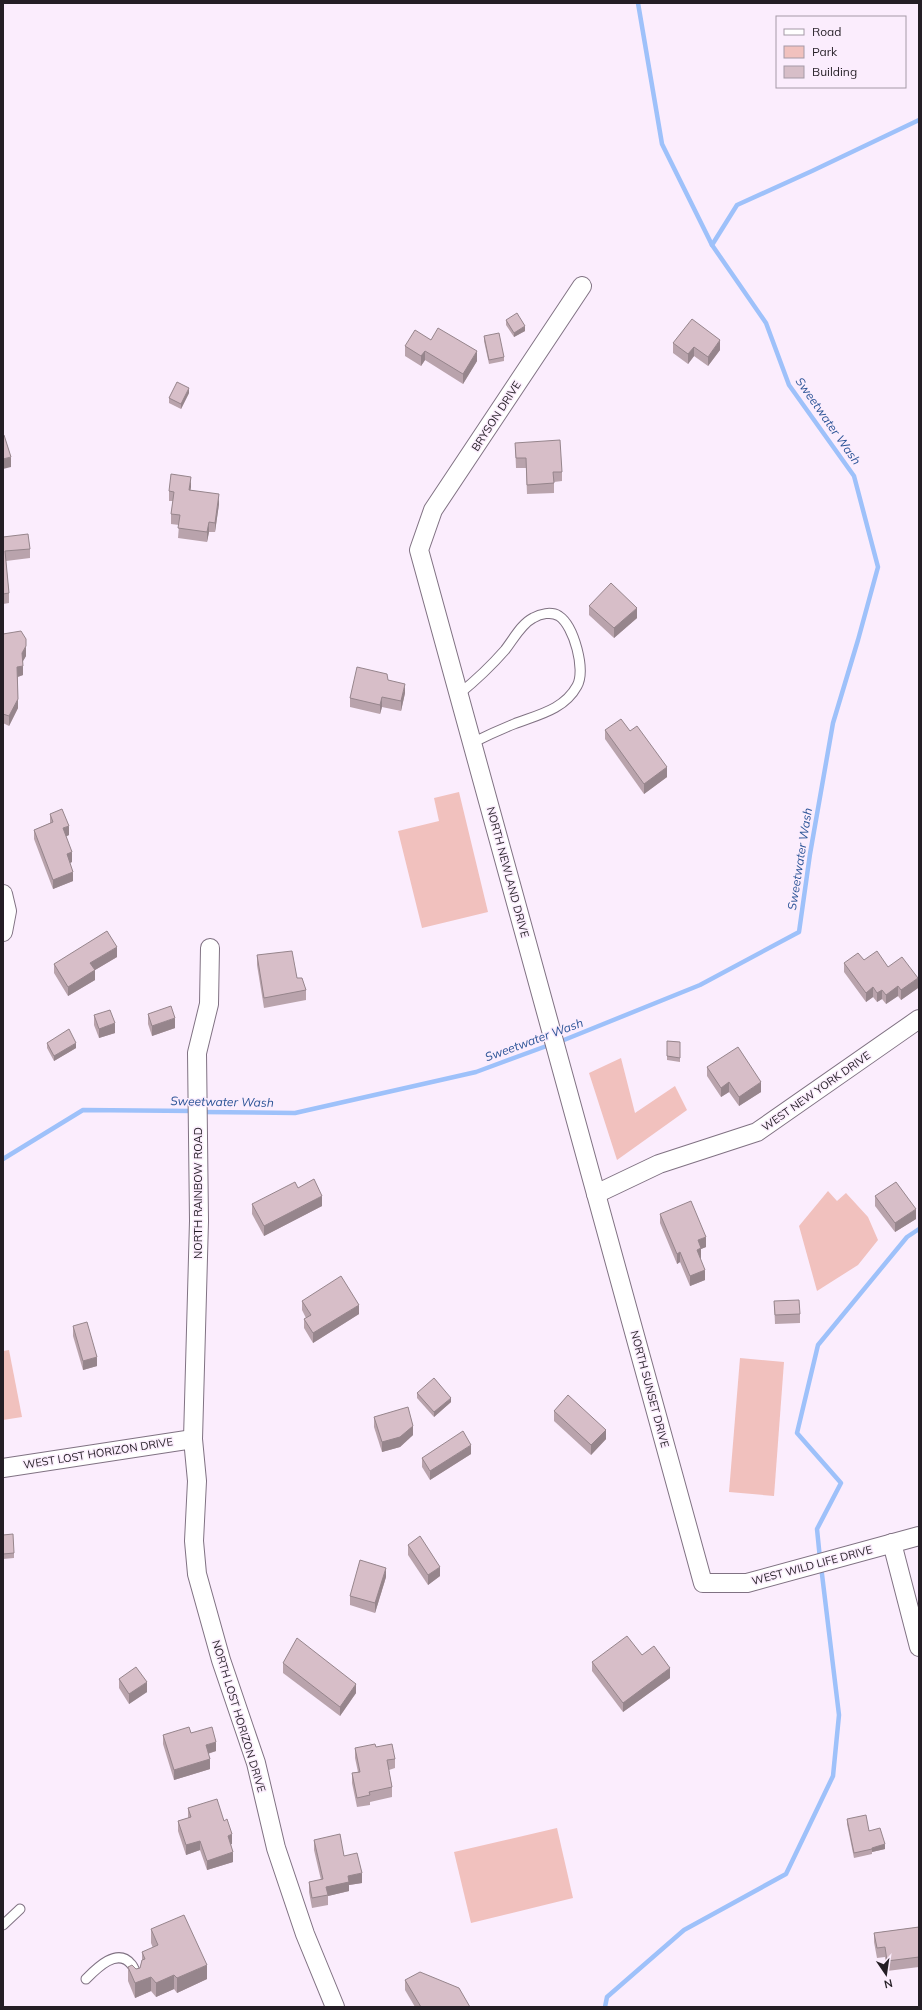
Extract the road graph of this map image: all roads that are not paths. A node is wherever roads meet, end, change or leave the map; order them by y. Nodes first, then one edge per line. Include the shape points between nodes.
1 (582, 286) dead end
2 (419, 550) joint
3 (459, 694) junction
4 (472, 743) junction
5 (3, 894) edge
6 (3, 932) edge
7 (210, 948) dead end
8 (919, 1019) edge
9 (596, 1194) junction
10 (193, 1439) junction
11 (3, 1468) edge
12 (919, 1536) edge
13 (892, 1543) junction
14 (703, 1583) joint
15 (919, 1647) edge
16 (20, 1909) dead end
17 (3, 1925) edge
18 (137, 1977) edge
19 (86, 1979) dead end
20 (335, 2007) edge

1 - 2 street, BRYSON DRIVE via 433,510
2 - 3 street, NORTH NEWLAND DRIVE
3 - 4 street, NORTH NEWLAND DRIVE
3 - 4 lane via 505,650 531,618 545,613 559,616 571,631 580,657 581,674 577,686 562,704 549,712
4 - 9 street, NORTH NEWLAND DRIVE
5 - 6 street via 7,911
7 - 10 street, NORTH RAINBOW ROAD via 209,1004 197,1053 199,1221
8 - 9 street, WEST NEW YORK DRIVE via 757,1132 660,1164
9 - 14 street, NORTH SUNSET DRIVE
10 - 11 street, WEST LOST HORIZON DRIVE
10 - 20 street, NORTH LOST HORIZON DRIVE via 197,1481 194,1541 197,1574 221,1660 256,1763 276,1848 305,1934
12 - 13 street, WEST WILD LIFE DRIVE
13 - 14 street, WEST WILD LIFE DRIVE via 747,1583
13 - 15 street
16 - 17 lane
18 - 19 lane via 131,1964 121,1958 107,1961

